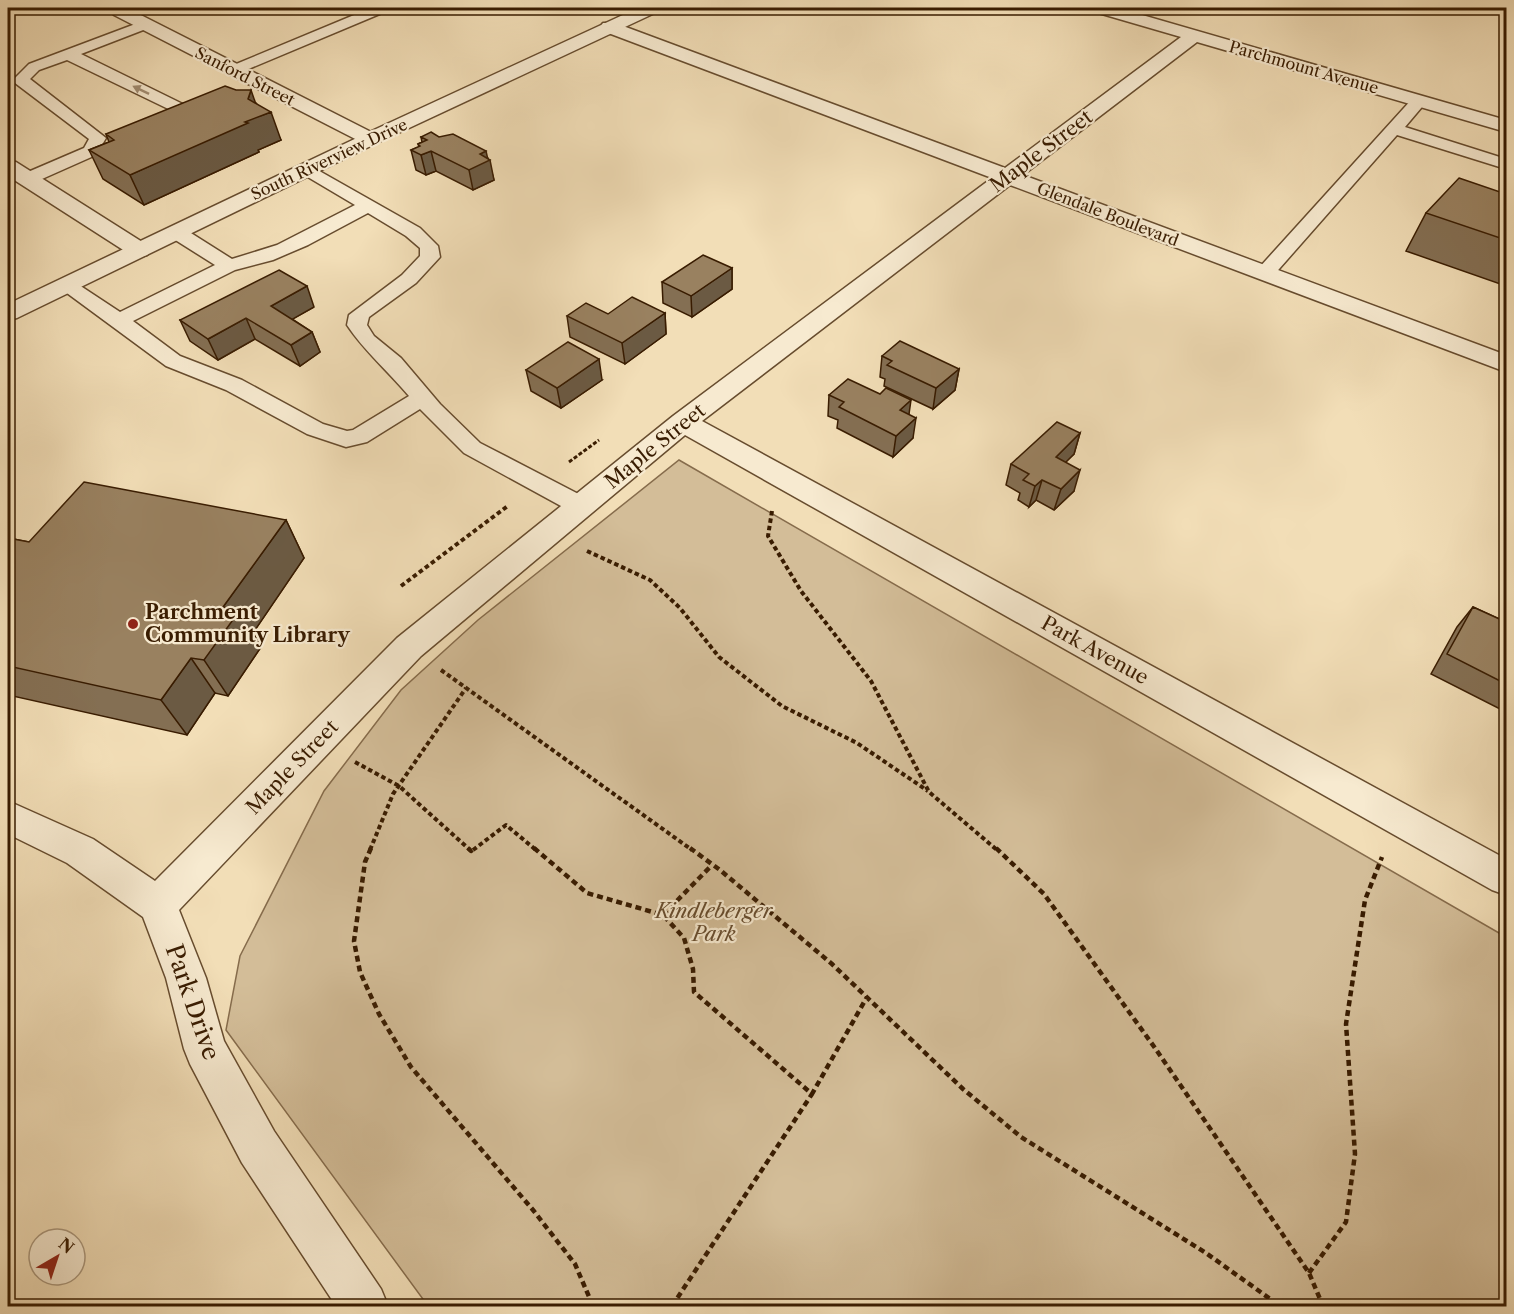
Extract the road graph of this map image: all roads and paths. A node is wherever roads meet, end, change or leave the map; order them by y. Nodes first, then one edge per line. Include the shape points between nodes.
1 (651, 8) edge
2 (1101, 8) edge
3 (377, 10) dead end
4 (120, 11) dead end
5 (146, 24) junction
6 (609, 27) junction
7 (1195, 35) junction
8 (68, 54) junction
9 (234, 70) junction
10 (266, 86) junction
11 (247, 94) edge
12 (1419, 101) junction
13 (172, 122) edge
14 (1506, 126) edge
15 (1394, 129) junction
16 (370, 139) junction
17 (111, 144) edge
18 (90, 151) junction
19 (1506, 164) edge
20 (8, 166) edge
21 (307, 169) junction
22 (1008, 176) junction
23 (27, 179) junction
24 (369, 205) junction
25 (176, 232) junction
26 (139, 250) junction
27 (230, 265) junction
28 (1265, 273) junction
29 (66, 285) junction
30 (8, 313) edge
31 (119, 320) junction
32 (1506, 364) edge
33 (422, 398) junction
34 (683, 422) junction
35 (777, 475) junction
36 (581, 506) junction
37 (587, 551) dead end
38 (409, 647) junction
39 (466, 688) junction
40 (317, 741) junction
41 (399, 786) junction
42 (929, 792) junction
43 (8, 817) edge
44 (1398, 818) junction
45 (712, 865) junction
46 (1506, 878) edge
47 (158, 905) junction
48 (663, 915) junction
49 (867, 997) junction
50 (812, 1094) junction
51 (1310, 1274) junction
52 (364, 1306) edge
53 (593, 1306) edge
54 (672, 1306) edge
55 (1280, 1306) edge
56 (1323, 1306) edge

1 - 6 street, South Riverview Drive
2 - 7 street, Parchmount Avenue
3 - 9 lane
4 - 5 street, Sanford Street
5 - 8 lane
5 - 9 street, Sanford Street
6 - 16 street, South Riverview Drive
6 - 22 street, Glendale Boulevard
7 - 12 street, Parchmount Avenue
7 - 22 street, Maple Street
13 -> 8 lane via 199,113
8 - 18 lane via 34,67 21,80 98,138
9 - 10 street, Sanford Street
10 - 11 lane
10 - 16 street, Sanford Street
12 - 14 street, Parchmount Avenue
12 - 15 lane
15 - 19 lane
15 - 28 lane
16 - 21 street, South Riverview Drive
17 - 18 lane
18 - 23 lane
20 - 23 street
21 - 24 lane
21 - 25 street, South Riverview Drive
22 - 28 street, Glendale Boulevard
22 - 34 street, Maple Street
23 - 26 street
24 - 27 lane via 299,242
24 - 33 lane via 429,246 430,257 409,279 359,315 357,325
25 - 26 street, South Riverview Drive
25 - 27 lane
26 - 29 street, South Riverview Drive
27 - 31 lane
28 - 32 street, Glendale Boulevard
29 - 30 street, South Riverview Drive
29 - 31 lane
31 - 33 lane via 173,361 234,385 315,429 346,439 359,437
33 - 36 lane via 472,448
34 - 35 street, Park Avenue
34 - 36 street, Maple Street
35 - 42 path via 768,536 801,591 870,681
35 - 44 street, Park Avenue
36 - 38 street, Maple Street
37 - 42 path via 650,580 680,608 719,657 782,706 857,743
38 - 39 path
38 - 40 street, Maple Street
39 - 41 path
39 - 45 path
40 - 41 path
40 - 47 street, Maple Street
41 - 48 path via 471,851 506,825 587,893
41 - 53 path via 365,862 354,941 360,972 379,1014 411,1067 575,1264
42 - 51 path via 1044,894
43 - 47 street via 80,851
44 - 46 street, Park Avenue
44 - 51 path via 1365,900 1346,1024 1355,1154 1346,1222
45 - 48 path
45 - 49 path
47 - 52 street, Park Drive via 186,978 206,1048 258,1148
48 - 50 path via 684,938 693,969 694,992
49 - 50 path
49 - 55 path via 963,1089 1021,1137 1206,1253
50 - 54 path
51 - 56 path

